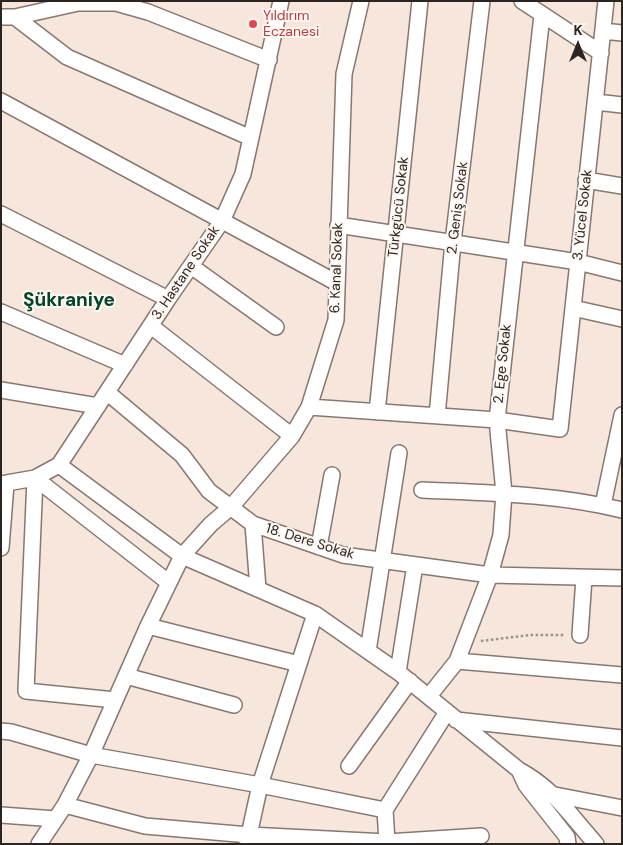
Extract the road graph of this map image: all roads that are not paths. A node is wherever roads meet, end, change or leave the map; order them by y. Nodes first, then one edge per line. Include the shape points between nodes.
1 (280, 1) edge
2 (362, 1) edge
3 (420, 1) edge
4 (482, 1) edge
5 (522, 1) edge
6 (606, 1) edge
7 (542, 15) junction
8 (8, 17) edge
9 (603, 30) junction
10 (622, 33) edge
11 (601, 53) junction
12 (269, 60) junction
13 (1, 101) edge
14 (596, 102) junction
15 (622, 105) edge
16 (251, 138) junction
17 (586, 180) junction
18 (622, 186) edge
19 (1, 214) edge
20 (222, 221) junction
21 (338, 224) junction
22 (396, 234) junction
23 (453, 242) junction
24 (515, 252) junction
25 (578, 262) junction
26 (190, 266) junction
27 (622, 273) edge
28 (337, 283) junction
29 (168, 298) junction
30 (573, 308) junction
31 (1, 312) edge
32 (622, 319) edge
33 (151, 326) junction
34 (276, 327) dead end
35 (126, 365) junction
36 (1, 390) edge
37 (108, 394) junction
38 (98, 406) junction
39 (309, 407) junction
40 (377, 412) junction
41 (622, 415) edge
42 (437, 416) junction
43 (497, 420) junction
44 (292, 436) junction
45 (399, 453) dead end
46 (59, 465) junction
47 (332, 475) dead end
48 (35, 478) junction
49 (3, 484) edge
50 (422, 490) dead end
51 (504, 493) junction
52 (604, 506) junction
53 (231, 507) junction
54 (622, 510) edge
55 (253, 524) junction
56 (319, 547) junction
57 (1, 548) edge
58 (182, 556) junction
59 (382, 560) junction
60 (415, 565) junction
61 (490, 575) junction
62 (584, 578) junction
63 (622, 578) edge
64 (168, 582) junction
65 (258, 589) junction
66 (315, 614) junction
67 (148, 626) junction
68 (580, 635) road end
69 (368, 651) junction
70 (458, 660) junction
71 (299, 664) junction
72 (622, 675) edge
73 (126, 676) junction
74 (404, 676) junction
75 (429, 696) junction
76 (115, 700) junction
77 (234, 705) dead end
78 (451, 716) junction
79 (1, 731) edge
80 (622, 738) edge
81 (91, 755) junction
82 (349, 766) dead end
83 (519, 770) junction
84 (260, 785) junction
85 (555, 795) junction
86 (65, 806) junction
87 (622, 808) edge
88 (385, 810) junction
89 (1, 816) edge
90 (56, 819) junction
91 (481, 836) dead end
92 (248, 839) edge
93 (387, 842) junction
94 (39, 844) edge
95 (568, 844) edge
96 (596, 844) edge

1 - 12 street, 3. Hastane Sokak
2 - 21 street, 6. Kanal Sokak via 344,74
3 - 22 street, Türkgücü Sokak
4 - 23 street, 2. Geniş Sokak
5 - 7 street
6 - 9 street, 3. Yücel Sokak
7 - 11 street
7 - 24 street, 2. Ege Sokak
8 - 12 street via 78,3 116,3 148,12
8 - 16 street via 68,57
9 - 10 street
9 - 11 street, 3. Yücel Sokak
11 - 14 street, 3. Yücel Sokak
12 - 16 street, 3. Hastane Sokak
13 - 20 street
14 - 15 street
14 - 17 street, 3. Yücel Sokak
16 - 20 street, 3. Hastane Sokak via 243,174
17 - 18 street
17 - 25 street, 3. Yücel Sokak
19 - 29 street
20 - 26 street, 3. Hastane Sokak
20 - 28 street
21 - 22 street
21 - 28 street, 6. Kanal Sokak
22 - 23 street
22 - 40 street, Türkgücü Sokak
23 - 24 street
23 - 42 street, 2. Geniş Sokak
24 - 25 street
24 - 43 street, 2. Ege Sokak
25 - 27 street
25 - 30 street, 3. Yücel Sokak
26 - 29 street, 3. Hastane Sokak
26 - 34 street
28 - 39 street, 6. Kanal Sokak via 336,320
29 - 33 street, 3. Hastane Sokak
30 - 32 street
30 - 43 street, 3. Yücel Sokak via 560,429
31 - 35 street
33 - 35 street, 3. Hastane Sokak
33 - 44 street
35 - 37 street, 3. Hastane Sokak
36 - 38 street
37 - 38 street, 3. Hastane Sokak
37 - 53 street, 18. Dere Sokak via 182,455 209,491
38 - 46 street, 3. Hastane Sokak
39 - 40 street
39 - 44 street, 6. Kanal Sokak
40 - 42 street
41 - 52 street
42 - 43 street
43 - 51 street, 2. Ege Sokak
44 - 53 street, 6. Kanal Sokak
45 - 59 street
46 - 48 street, 3. Hastane Sokak
46 - 58 street
47 - 56 street
48 - 49 street, 3. Hastane Sokak
48 - 64 street
48 - 76 street via 26,691
49 - 57 street
50 - 51 street
51 - 52 street
51 - 61 street, 2. Ege Sokak via 501,535
52 - 54 street
53 - 55 street, 18. Dere Sokak
53 - 58 street, 6. Kanal Sokak via 210,524
55 - 56 street, 18. Dere Sokak
55 - 65 street
56 - 59 street, 18. Dere Sokak via 343,555
58 - 64 street, 6. Kanal Sokak
58 - 65 street
59 - 60 street, 18. Dere Sokak
59 - 69 street
60 - 61 street, 18. Dere Sokak
60 - 74 street
61 - 62 street, 18. Dere Sokak
61 - 70 street, 2. Ege Sokak
62 - 63 street, 18. Dere Sokak
62 - 68 street
64 - 67 street, 6. Kanal Sokak
65 - 66 street
66 - 69 street
66 - 71 street
67 - 71 street
67 - 73 street, 6. Kanal Sokak
69 - 74 street
70 - 72 street
70 - 75 street, 2. Ege Sokak
71 - 84 street
73 - 76 street, 6. Kanal Sokak
73 - 77 street
74 - 75 street
74 - 82 street
75 - 78 street
76 - 81 street, 6. Kanal Sokak
78 - 80 street
78 - 83 street
78 - 88 street
79 - 81 street
81 - 84 street
81 - 86 street, 6. Kanal Sokak
83 - 85 street
83 - 95 street via 526,785 568,838
84 - 88 street
84 - 92 street
85 - 87 street
85 - 96 street
86 - 90 street, 6. Kanal Sokak
86 - 92 street via 145,826
88 - 93 street
89 - 90 street
90 - 94 street, 6. Kanal Sokak
91 - 93 street
92 - 93 street

